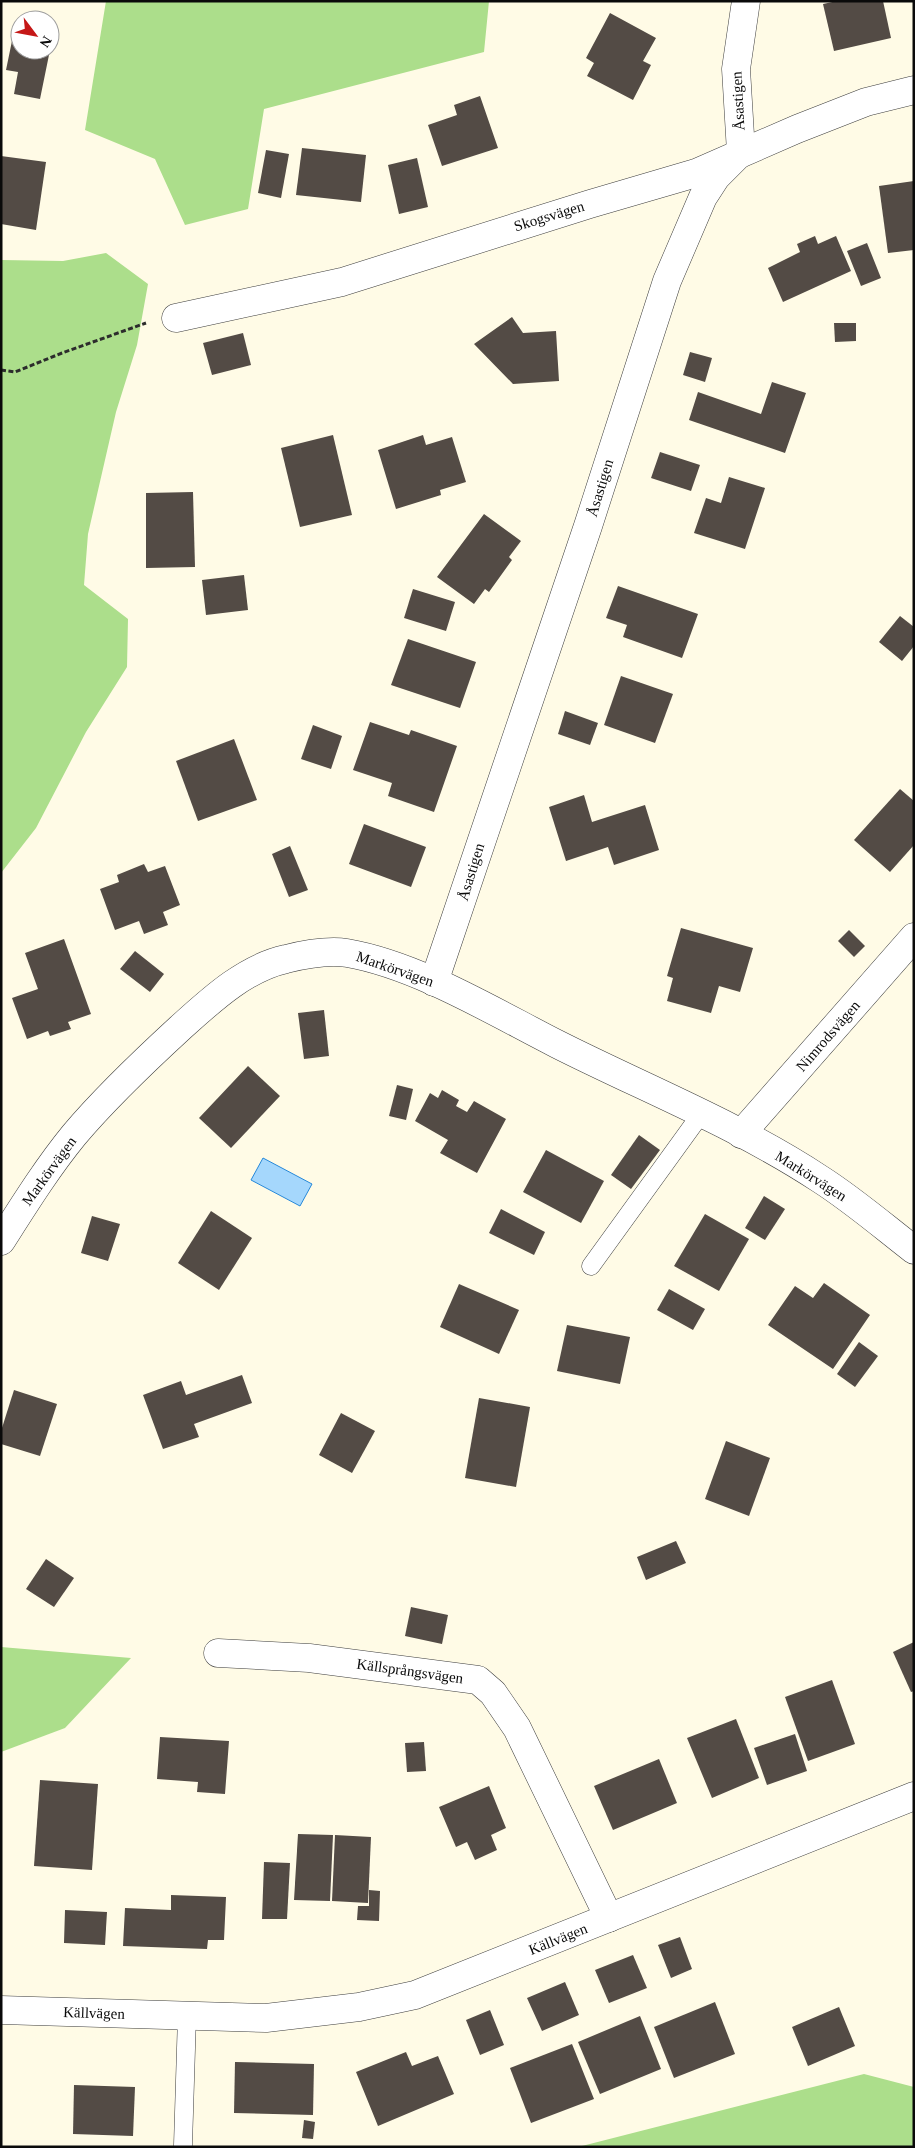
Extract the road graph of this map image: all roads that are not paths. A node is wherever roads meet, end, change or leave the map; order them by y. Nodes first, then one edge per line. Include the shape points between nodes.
1 (746, 1) edge
2 (914, 90) edge
3 (741, 152) junction
4 (176, 318) road end
5 (914, 937) edge
6 (434, 982) junction
7 (701, 1114) junction
8 (742, 1134) junction
9 (1, 1241) edge
10 (914, 1250) edge
11 (591, 1266) dead end
12 (218, 1653) dead end
13 (914, 1796) edge
14 (609, 1918) junction
15 (1, 2010) edge
16 (187, 2016) junction
17 (183, 2144) dead end

1 - 3 street, Åsastigen via 736,69
2 - 3 street, Skogsvägen via 866,102
3 - 4 street, Skogsvägen via 696,173 342,282
3 - 6 street, Åsastigen via 716,177 703,197 667,281
5 - 8 street, Nimrodsvägen
6 - 7 street, Markörvägen
6 - 9 street, Markörvägen via 379,960 345,953 317,953 283,959 246,975 207,1004 134,1070 74,1136
7 - 8 street, Markörvägen
7 - 11 lane
8 - 10 street, Markörvägen via 821,1179
12 - 14 street, Källsprångsvägen via 309,1658 478,1680 493,1692 517,1728
13 - 14 street, Källvägen
14 - 16 street, Källvägen via 415,1996 359,2007 266,2018
15 - 16 street, Källvägen
16 - 17 lane

